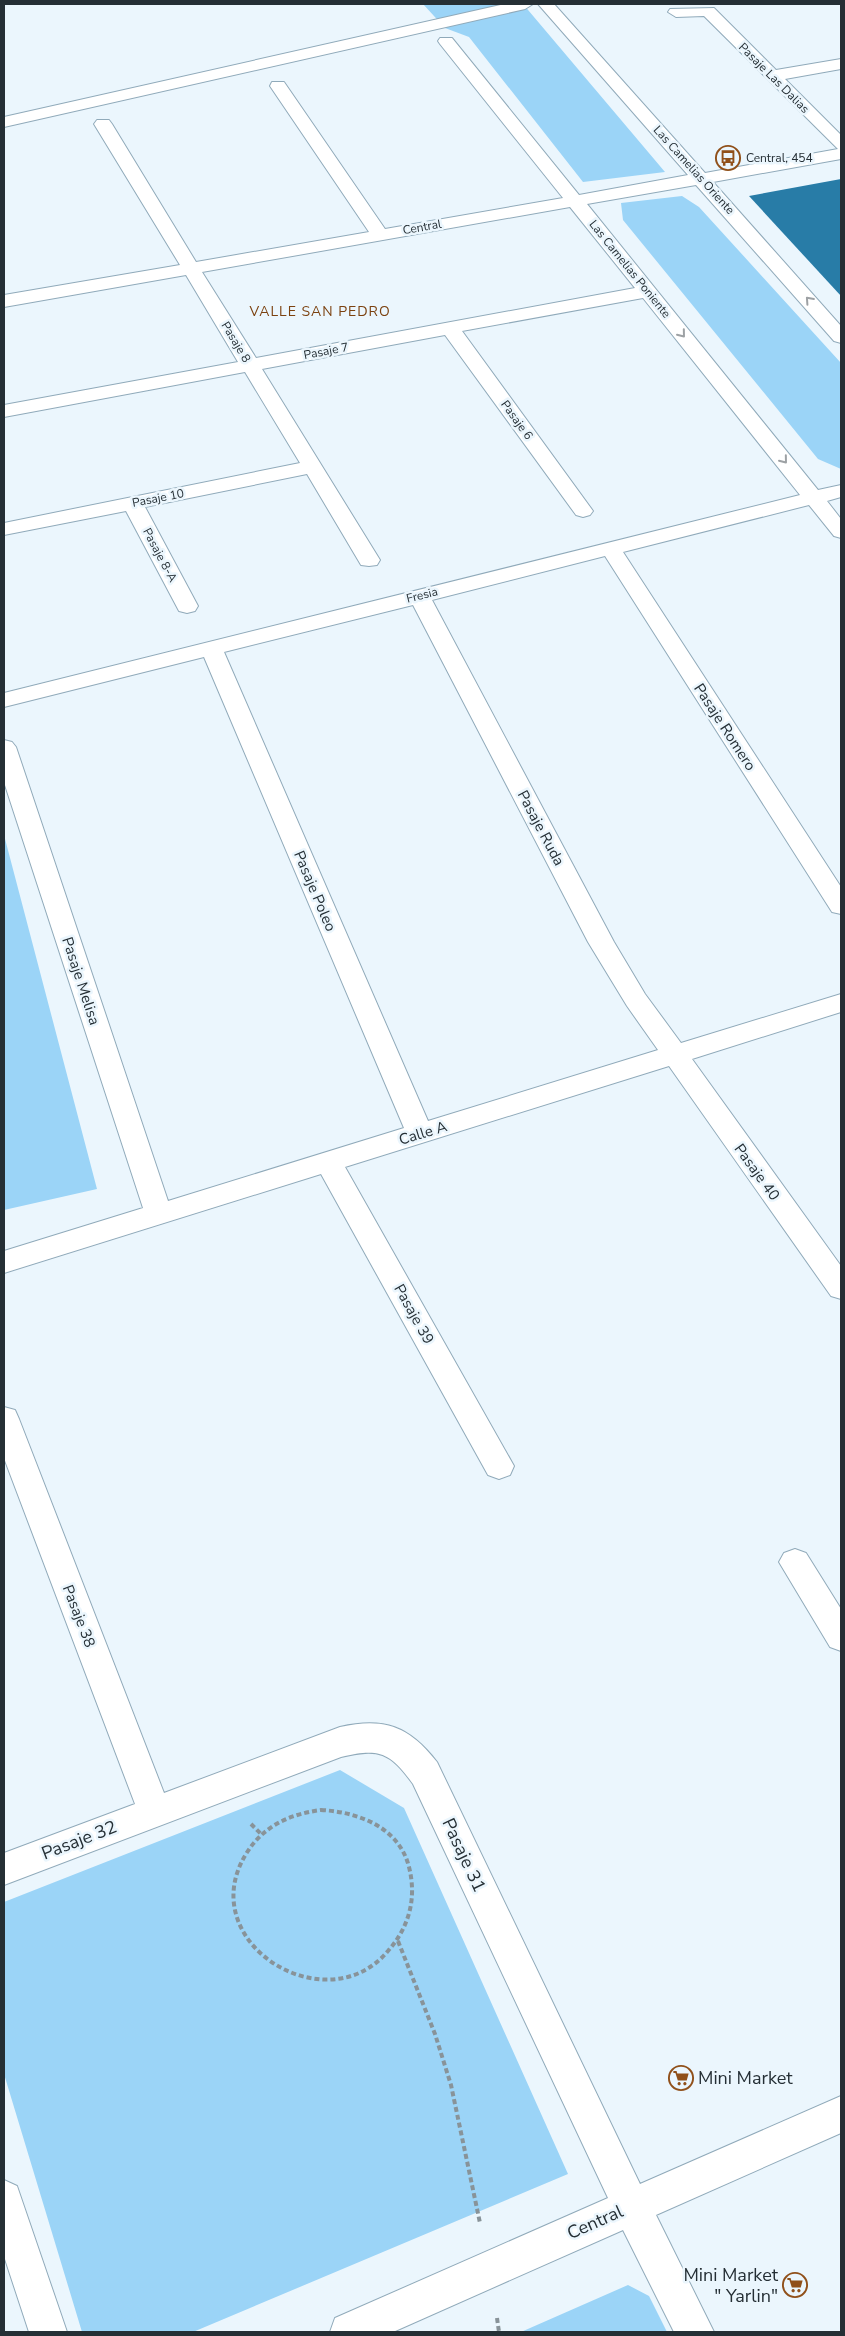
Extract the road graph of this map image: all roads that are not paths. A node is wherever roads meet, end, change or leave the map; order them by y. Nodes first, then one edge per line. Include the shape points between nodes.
1 (525, 4) edge
2 (546, 4) edge
3 (711, 7) edge
4 (676, 12) dead end
5 (446, 41) dead end
6 (841, 64) edge
7 (772, 76) junction
8 (278, 86) dead end
9 (4, 122) edge
10 (103, 124) dead end
11 (841, 145) edge
12 (841, 154) edge
13 (700, 178) junction
14 (575, 200) junction
15 (380, 235) junction
16 (191, 268) junction
17 (648, 291) junction
18 (4, 302) edge
19 (450, 328) junction
20 (841, 337) edge
21 (250, 365) junction
22 (4, 411) edge
23 (313, 467) junction
24 (841, 491) edge
25 (814, 498) junction
26 (132, 503) junction
27 (584, 511) dead end
28 (4, 529) edge
29 (841, 532) edge
30 (610, 548) junction
31 (369, 560) dead end
32 (419, 596) junction
33 (187, 606) dead end
34 (210, 648) junction
35 (4, 700) edge
36 (4, 747) edge
37 (841, 906) edge
38 (841, 1003) edge
39 (674, 1055) junction
40 (420, 1134) junction
41 (328, 1162) junction
42 (159, 1214) junction
43 (4, 1262) edge
44 (841, 1288) edge
45 (4, 1419) edge
46 (499, 1466) dead end
47 (795, 1562) dead end
48 (841, 1637) edge
49 (154, 1812) junction
50 (4, 1868) edge
51 (841, 2114) edge
52 (4, 2199) edge
53 (631, 2206) junction
54 (48, 2332) edge
55 (350, 2332) edge
56 (695, 2332) edge

1 - 9 street
2 - 13 street, Las Camelias Oriente
3 - 4 street
3 - 7 street, Pasaje Las Dalias
5 - 14 street, Las Camelias Poniente
6 - 7 street
7 - 11 street, Pasaje Las Dalias
8 - 15 street
10 - 16 street, Pasaje 8
12 - 13 street, Central
13 - 14 street, Central
20 -> 13 street, Las Camelias Oriente
14 - 15 street, Central
14 - 17 street, Las Camelias Poniente
15 - 16 street, Central
16 - 18 street, Central
16 - 21 street, Pasaje 8
17 - 19 street, Pasaje 7
17 -> 25 street, Las Camelias Poniente
19 - 21 street, Pasaje 7
19 - 27 street, Pasaje 6
21 - 22 street, Pasaje 7
21 - 23 street, Pasaje 8
23 - 26 street, Pasaje 10
23 - 31 street, Pasaje 8
24 - 25 street, Fresia
25 - 29 street, Las Camelias Poniente
25 - 30 street, Fresia
26 - 28 street, Pasaje 10
26 - 33 street, Pasaje 8-A
30 - 32 street, Fresia
30 - 37 street, Pasaje Romero
32 - 34 street, Fresia
32 - 39 street, Pasaje Ruda via 601,942
34 - 35 street, Fresia
34 - 40 street, Pasaje Poleo
36 - 42 street, Pasaje Melisa
38 - 39 street, Calle A
39 - 40 street, Calle A
39 - 44 street, Pasaje 40
40 - 41 street, Calle A
41 - 42 street, Calle A
41 - 46 street, Pasaje 39
42 - 43 street, Calle A
45 - 49 street, Pasaje 38
47 - 48 street
49 - 50 street, Pasaje 32
49 - 53 street, Pasaje 31 via 363,1736 380,1736 396,1742 412,1755 429,1782
51 - 53 street, Central
52 - 54 street
53 - 55 street, Central
53 - 56 street, Pasaje 31

